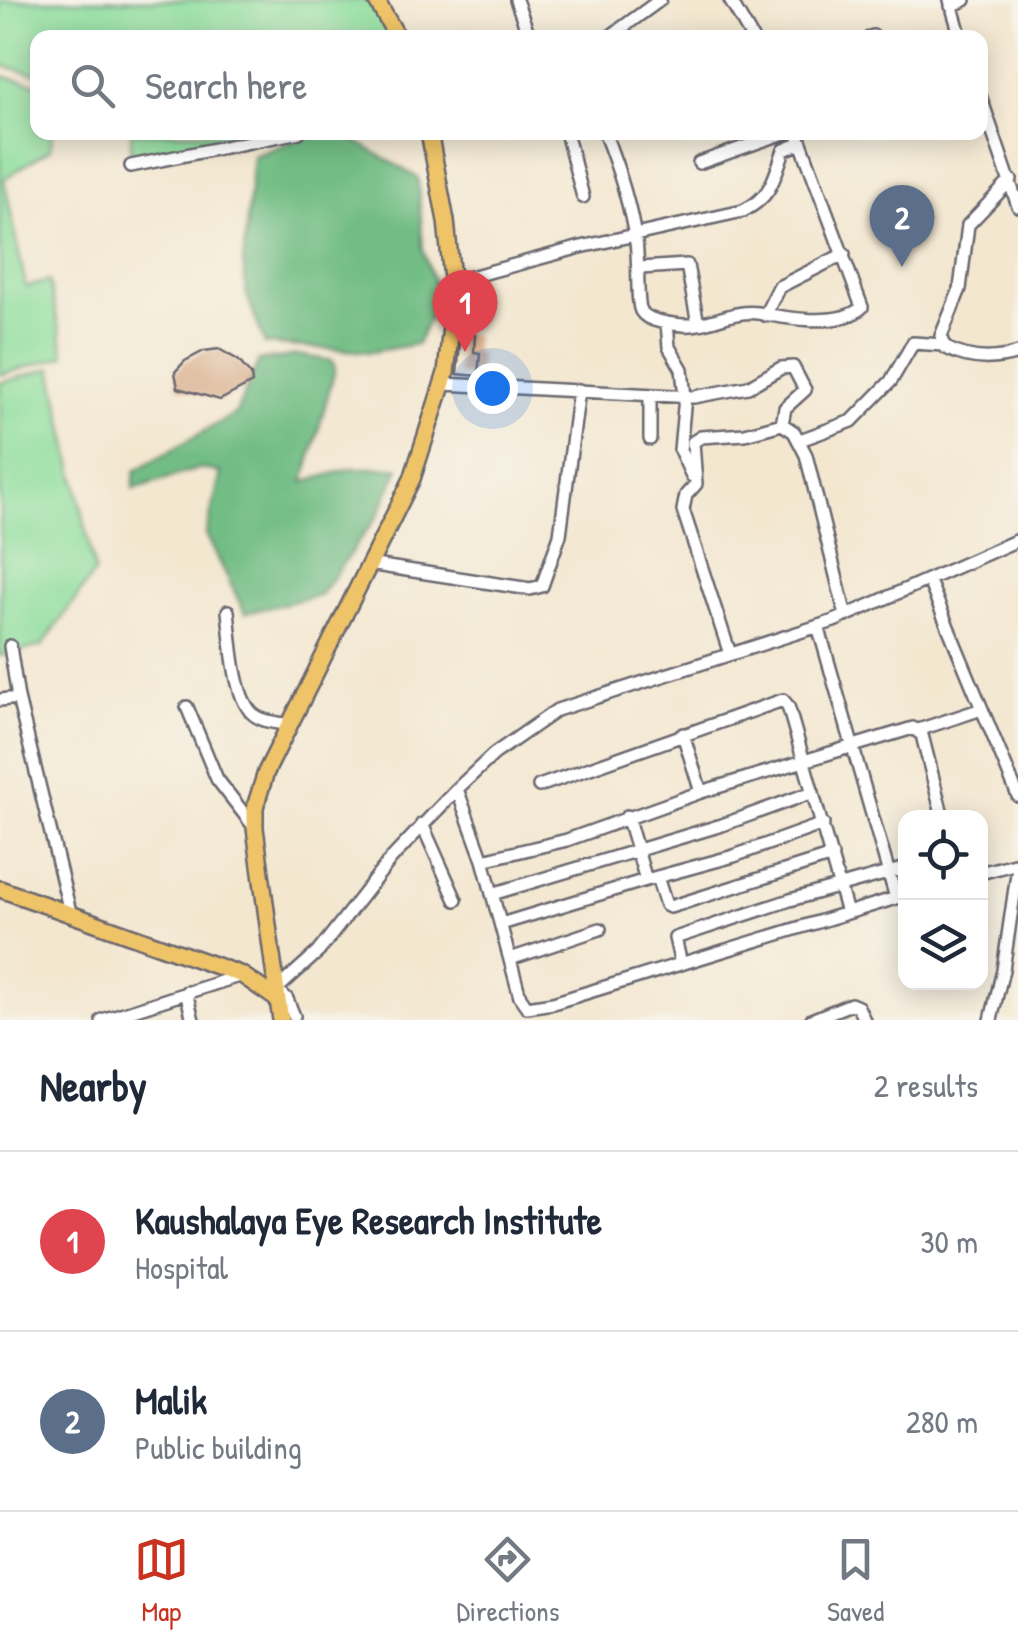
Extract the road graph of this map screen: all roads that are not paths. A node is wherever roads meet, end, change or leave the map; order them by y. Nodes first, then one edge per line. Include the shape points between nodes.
1 (376, 0) edge
2 (516, 0) edge
3 (660, 0) edge
4 (730, 0) edge
5 (965, 0) edge
6 (951, 3) edge
7 (393, 30) edge
8 (527, 30) edge
9 (619, 30) edge
10 (747, 30) edge
11 (959, 30) edge
12 (988, 115) edge
13 (260, 140) edge
14 (431, 140) edge
15 (568, 140) edge
16 (607, 140) edge
17 (764, 140) edge
18 (796, 140) edge
19 (800, 140) edge
20 (699, 163) dead end
21 (131, 166) dead end
22 (1012, 174) edge
23 (583, 197) dead end
24 (1018, 206) edge
25 (635, 234) junction
26 (844, 254) junction
27 (640, 268) junction
28 (452, 282) junction
29 (765, 315) junction
30 (667, 322) junction
31 (698, 324) junction
32 (944, 346) junction
33 (1018, 354) edge
34 (443, 384) junction
35 (579, 390) junction
36 (650, 396) junction
37 (685, 397) junction
38 (782, 424) junction
39 (650, 439) dead end
40 (800, 440) junction
41 (696, 484) junction
42 (1018, 540) edge
43 (368, 564) junction
44 (929, 580) junction
45 (228, 611) dead end
46 (846, 616) junction
47 (818, 626) junction
48 (10, 646) dead end
49 (730, 654) junction
50 (18, 698) junction
51 (0, 700) edge
52 (187, 707) dead end
53 (982, 709) junction
54 (289, 725) junction
55 (918, 730) junction
56 (683, 734) junction
57 (852, 746) junction
58 (802, 760) junction
59 (539, 786) dead end
60 (457, 789) junction
61 (702, 792) junction
62 (813, 792) junction
63 (1018, 796) edge
64 (941, 810) edge
65 (628, 816) junction
66 (422, 824) junction
67 (823, 824) junction
68 (256, 828) junction
69 (637, 849) junction
70 (832, 856) junction
71 (483, 860) junction
72 (1018, 865) edge
73 (898, 870) edge
74 (988, 872) edge
75 (888, 873) junction
76 (652, 878) junction
77 (840, 888) junction
78 (0, 889) edge
79 (898, 892) edge
80 (492, 894) junction
81 (898, 897) edge
82 (456, 900) dead end
83 (846, 913) junction
84 (71, 916) junction
85 (500, 924) junction
86 (600, 929) dead end
87 (510, 958) junction
88 (681, 964) junction
89 (242, 975) junction
90 (186, 992) junction
91 (277, 995) junction
92 (291, 1019) edge
93 (102, 1020) edge
94 (194, 1020) edge
95 (811, 1020) edge
96 (864, 1020) edge
97 (990, 1020) edge

1 - 7 main road
2 - 8 street
3 - 9 street
4 - 10 street
5 - 6 street
6 - 11 street
12 - 22 street
13 - 21 street
14 - 28 main road
15 - 23 street
16 - 25 street
17 - 20 street
18 - 25 street via 754,205
19 - 26 street
22 - 24 street
22 - 32 street via 968,225
25 - 27 street
25 - 28 street
26 - 29 street via 779,286
26 - 29 street via 860,310 800,320
27 - 30 street via 640,310
27 - 31 street via 687,265
28 - 34 main road
29 - 31 street via 742,313
30 - 31 street
30 - 37 street
32 - 33 street via 972,358
32 - 40 street via 913,343 891,382 852,420
34 - 35 street
34 - 43 main road via 412,479
35 - 36 street
35 - 43 street via 560,535 542,586 530,590
36 - 37 street
36 - 39 street
37 - 38 street via 748,387 794,367 805,390 784,408
37 - 41 street via 680,450
38 - 40 street
38 - 41 street via 696,439
40 - 46 street
41 - 49 street via 683,510
42 - 44 street
43 - 54 main road
44 - 46 street
44 - 53 street
45 - 54 street via 249,710
46 - 47 street
47 - 49 street
47 - 57 street
48 - 50 street
49 - 60 street via 557,710
50 - 51 street
50 - 84 street
52 - 68 street via 217,780
53 - 55 street
53 - 63 street
54 - 68 main road via 266,772
55 - 57 street
55 - 64 street
56 - 58 street via 782,700
56 - 59 street
56 - 61 street
57 - 58 street
57 - 75 street
58 - 61 street
58 - 62 street
60 - 66 street
60 - 71 street
61 - 65 street
62 - 67 street
62 - 69 street
65 - 69 street
65 - 71 street via 567,840
66 - 82 street
66 - 91 street
67 - 70 street
67 - 76 street
68 - 91 main road
69 - 76 street
69 - 80 street
70 - 76 street via 670,907
70 - 77 street
71 - 80 street
72 - 74 street
72 - 97 street
73 - 75 street
75 - 77 street
75 - 79 street
76 - 85 street
77 - 83 street
77 - 88 street via 675,938
78 - 84 main road
80 - 85 street
81 - 83 street
83 - 88 street
84 - 89 main road
85 - 87 street
86 - 87 street
87 - 88 street via 523,1003 533,1008
89 - 90 street
89 - 91 main road
90 - 93 street
90 - 94 street
91 - 92 main road
95 - 96 street via 851,1004

